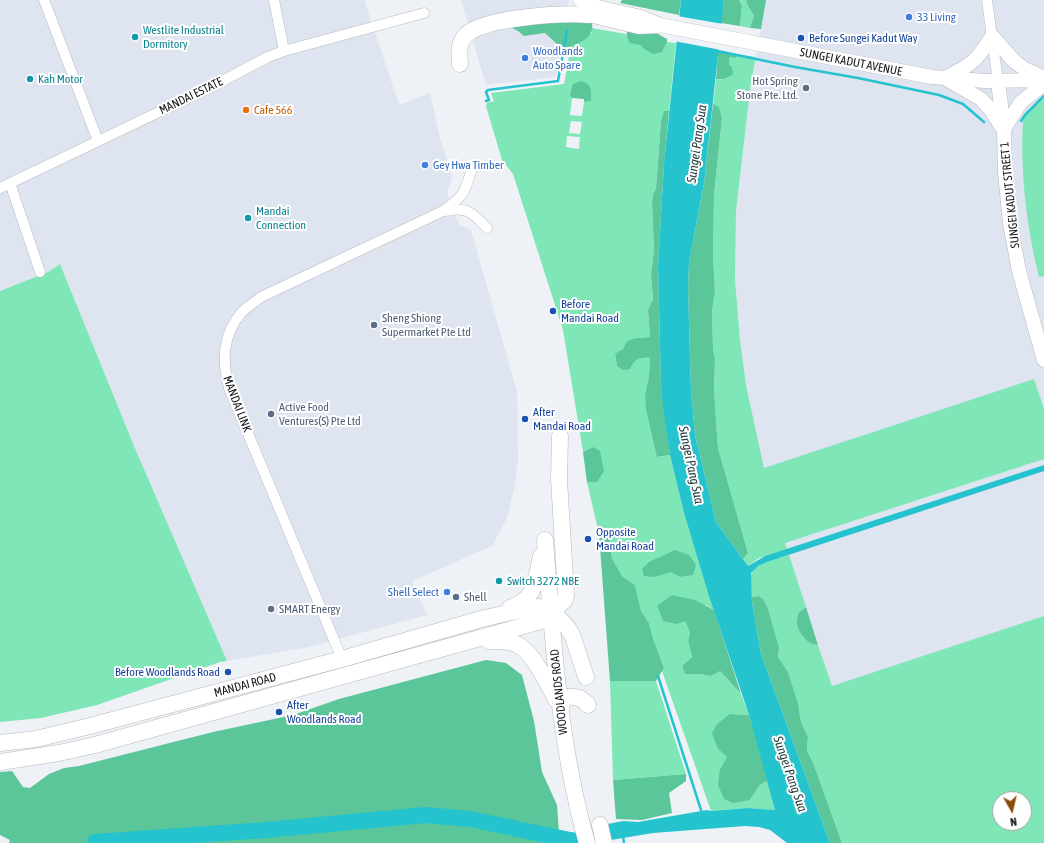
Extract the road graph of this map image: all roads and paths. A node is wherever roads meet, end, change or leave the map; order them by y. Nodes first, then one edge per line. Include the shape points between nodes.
1 (44, 0) edge
2 (274, 0) edge
3 (580, 0) edge
4 (987, 0) edge
5 (424, 13) dead end
6 (589, 16) joint
7 (665, 26) junction
8 (992, 36) junction
9 (284, 51) junction
10 (460, 64) dead end
11 (945, 78) junction
12 (1044, 79) edge
13 (998, 82) junction
14 (1044, 84) edge
15 (1004, 129) junction
16 (98, 141) junction
17 (471, 172) dead end
18 (10, 183) junction
19 (0, 188) edge
20 (443, 211) junction
21 (487, 228) dead end
22 (40, 272) dead end
23 (1043, 356) edge
24 (560, 436) dead end
25 (547, 564) junction
26 (523, 601) junction
27 (551, 613) junction
28 (488, 617) junction
29 (473, 640) junction
30 (342, 659) junction
31 (586, 677) dead end
32 (588, 705) dead end
33 (163, 707) junction
34 (560, 708) junction
35 (184, 720) junction
36 (0, 743) edge
37 (0, 762) edge
38 (600, 825) dead end
39 (585, 836) edge
40 (604, 843) edge

1 - 16 street
2 - 9 street
3 - 7 street, SUNGEI KADUT AVENUE
4 - 8 street
5 - 9 street, MANDAI ESTATE
6 - 7 street, SUNGEI KADUT AVENUE via 640,27
6 - 10 main road via 520,18 473,30 461,42
7 - 11 street, SUNGEI KADUT AVENUE
8 - 11 street via 975,60 966,68
8 - 12 street via 1015,62
8 - 13 street
9 - 16 street, MANDAI ESTATE
11 - 13 street, SUNGEI KADUT AVENUE
11 - 15 street via 981,99
12 - 13 street, SUNGEI KADUT AVENUE
13 - 15 street, SUNGEI KADUT STREET 1
14 - 15 street via 1021,102
15 - 23 street, SUNGEI KADUT STREET 1 via 1010,222 1019,272
16 - 18 street, MANDAI ESTATE
17 - 20 street, MANDAI LINK via 463,194
18 - 19 street, MANDAI ESTATE
18 - 22 street
20 - 21 street, MANDAI LINK via 468,211
20 - 30 street, MANDAI LINK via 261,297 242,312 232,327 226,344 225,371 229,388
24 - 27 main road, MANDAI ROAD via 559,479 566,589 564,602
25 - 26 main road via 541,585 534,594
25 - 26 main road, WOODLANDS ROAD via 545,540 536,582
25 - 27 main road, WOODLANDS ROAD
26 - 28 main road
27 - 28 main road via 539,608 530,608
27 - 29 main road, MANDAI ROAD via 541,621
27 - 31 main road via 563,622 573,637
27 - 34 main road, WOODLANDS ROAD
28 - 30 main road, MANDAI ROAD
29 - 34 main road via 502,641 520,646 530,655
29 - 35 main road, MANDAI ROAD
30 - 33 main road, MANDAI ROAD
32 - 34 main road via 578,697 567,697
33 - 35 main road via 165,715
33 - 36 main road, MANDAI ROAD via 36,739
34 - 39 main road, WOODLANDS ROAD via 567,756
35 - 37 main road, MANDAI ROAD via 73,750
38 - 40 main road

